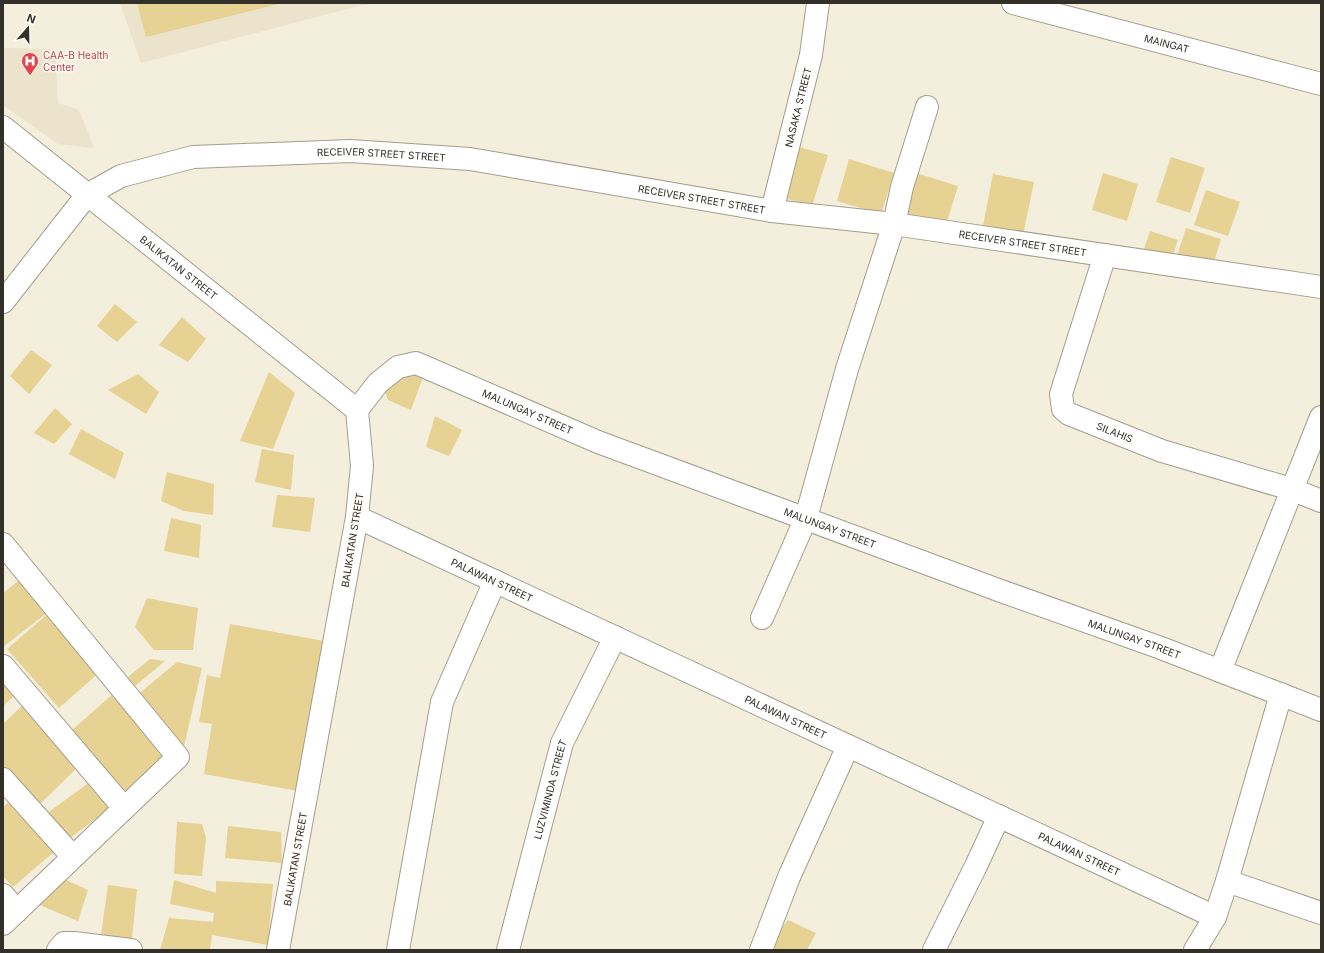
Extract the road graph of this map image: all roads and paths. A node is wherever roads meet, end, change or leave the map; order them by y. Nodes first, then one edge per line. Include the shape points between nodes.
1 (818, 3) edge
2 (1013, 3) edge
3 (1321, 84) edge
4 (927, 107) dead end
5 (3, 128) edge
6 (87, 195) junction
7 (772, 211) junction
8 (894, 224) junction
9 (1105, 255) junction
10 (1321, 287) edge
11 (3, 302) edge
12 (357, 410) junction
13 (1321, 417) edge
14 (1291, 489) junction
15 (1321, 501) edge
16 (357, 517) junction
17 (806, 518) junction
18 (3, 544) edge
19 (494, 581) junction
20 (762, 618) dead end
21 (615, 637) junction
22 (3, 666) edge
23 (1220, 670) junction
24 (1281, 694) junction
25 (1321, 710) edge
26 (848, 746) junction
27 (3, 779) edge
28 (124, 808) junction
29 (998, 816) junction
30 (73, 857) junction
31 (1227, 881) junction
32 (3, 895) edge
33 (1321, 913) edge
34 (1214, 917) junction
35 (10, 918) edge
36 (58, 950) edge
37 (131, 950) edge
38 (278, 950) edge
39 (398, 950) edge
40 (508, 950) edge
41 (761, 950) edge
42 (934, 950) edge
43 (1195, 950) edge

1 - 7 street, NASAKA STREET via 811,55
2 - 3 street, MAINGAT
4 - 8 street via 902,187
5 - 6 street, BALIKATAN STREET
6 - 7 street, RECEIVER STREET STREET via 121,176 193,157 350,151 470,159
6 - 11 street
6 - 12 street, BALIKATAN STREET
7 - 8 street, RECEIVER STREET STREET
8 - 9 street, RECEIVER STREET STREET
8 - 17 street via 847,370
9 - 10 street, RECEIVER STREET STREET
9 - 14 street, SILAHIS via 1061,394 1063,409 1069,414 1162,451
12 - 16 street, BALIKATAN STREET via 362,466
12 - 17 street, MALUNGAY STREET via 378,383 398,366 416,363 598,442
13 - 14 street
14 - 15 street, SILAHIS
14 - 23 street
16 - 19 street, PALAWAN STREET
16 - 38 street, BALIKATAN STREET
17 - 20 street
17 - 23 street, MALUNGAY STREET
18 - 28 street via 178,757
19 - 21 street, PALAWAN STREET
19 - 39 street via 442,702
21 - 26 street, PALAWAN STREET
21 - 40 street, LUZVIMINDA STREET via 562,743
22 - 28 street
23 - 24 street, MALUNGAY STREET
24 - 25 street, MALUNGAY STREET
24 - 31 street
26 - 29 street, PALAWAN STREET
26 - 41 street via 789,877
27 - 30 street
28 - 30 street
29 - 34 street, PALAWAN STREET
29 - 42 street
30 - 35 street
31 - 33 street
31 - 34 street
32 - 35 street
34 - 43 street
36 - 37 street via 64,944 74,943

